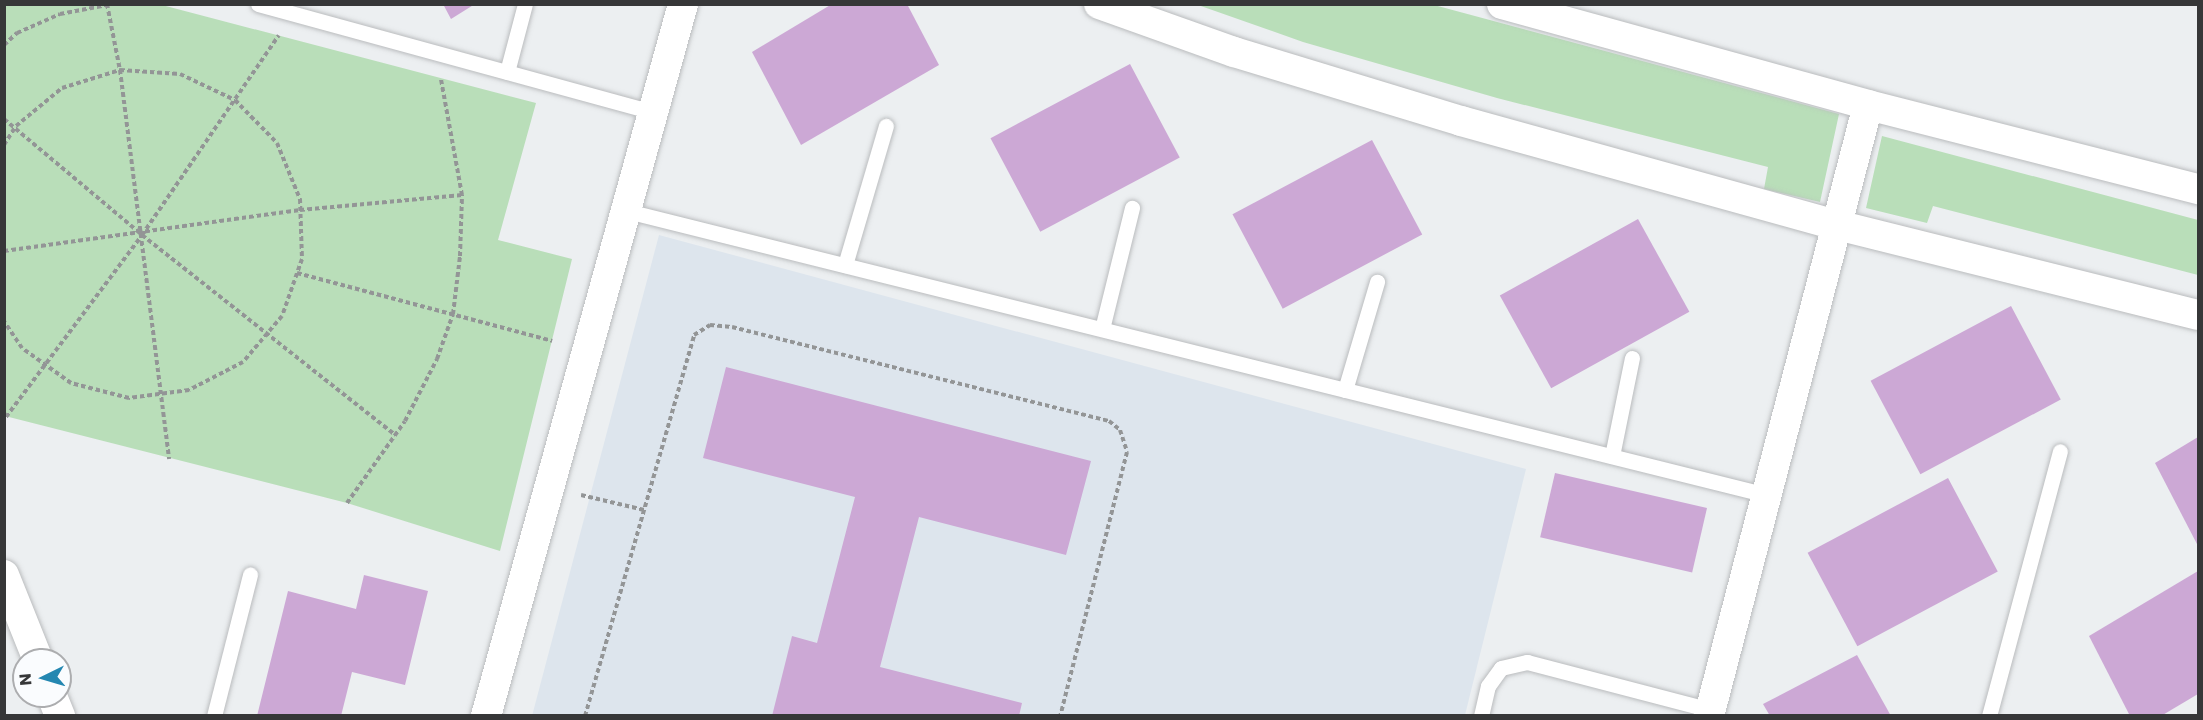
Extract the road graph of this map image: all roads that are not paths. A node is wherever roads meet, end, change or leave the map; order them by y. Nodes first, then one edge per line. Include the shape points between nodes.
1 (258, 4) edge
2 (525, 4) edge
3 (682, 4) edge
4 (1099, 4) edge
5 (1502, 4) edge
6 (298, 10) edge
7 (507, 72) junction
8 (1868, 105) junction
9 (650, 111) junction
10 (886, 126) dead end
11 (2199, 189) edge
12 (1132, 208) dead end
13 (623, 210) junction
14 (1837, 225) junction
15 (844, 265) junction
16 (1377, 282) dead end
17 (2199, 315) edge
18 (1102, 329) junction
19 (1632, 358) dead end
20 (1345, 390) junction
21 (2060, 450) dead end
22 (1612, 456) junction
23 (1767, 495) junction
24 (250, 574) dead end
25 (4, 575) edge
26 (33, 648) edge
27 (1710, 713) edge
28 (214, 716) edge
29 (486, 716) edge
30 (1481, 716) edge
31 (1989, 716) edge

1 - 6 lane
2 - 7 lane
3 - 9 street
4 - 14 street via 1234,52 1461,121
5 - 8 street
6 - 7 lane
7 - 9 lane
8 - 11 street
8 - 14 street
9 - 13 street
10 - 15 lane
12 - 18 lane
13 - 15 lane
13 - 29 street
14 - 17 street
14 - 23 street
15 - 18 lane
16 - 20 lane
18 - 20 lane
19 - 22 lane
20 - 22 lane
21 - 31 lane
22 - 23 lane
23 - 27 street
24 - 28 lane
25 - 26 street
27 - 30 lane via 1527,662 1501,668 1488,686

